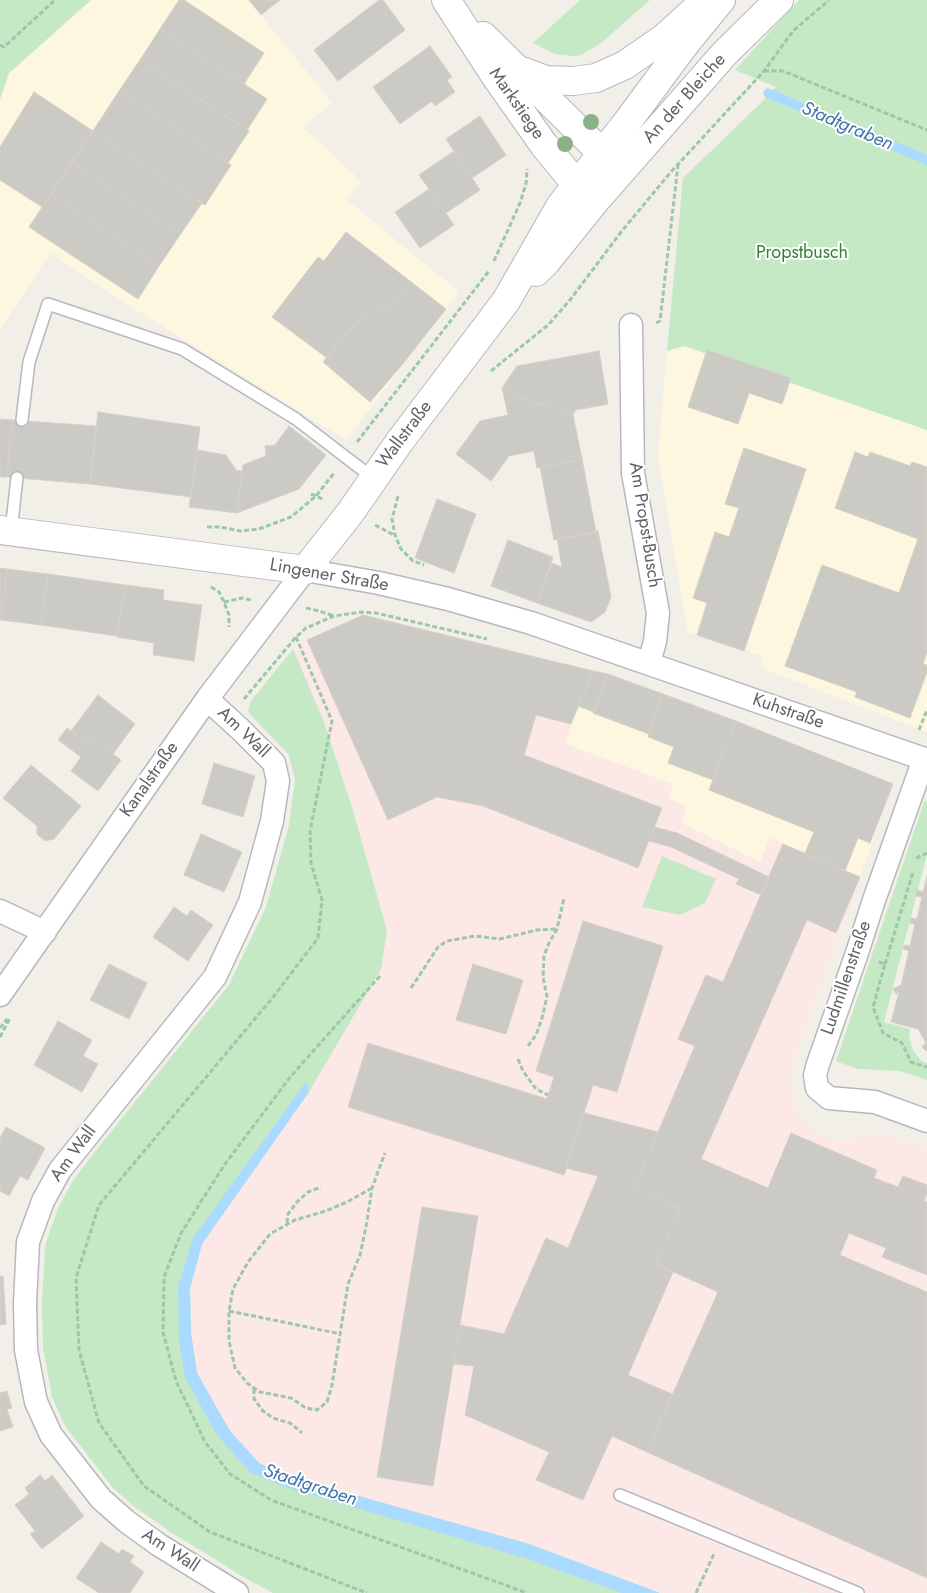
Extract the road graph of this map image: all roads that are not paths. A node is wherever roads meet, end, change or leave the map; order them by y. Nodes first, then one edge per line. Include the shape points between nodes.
1 (448, 0) edge
2 (705, 0) edge
3 (721, 0) edge
4 (779, 0) edge
5 (515, 67) junction
6 (602, 153) junction
7 (621, 172) junction
8 (585, 192) junction
9 (631, 330) road end
10 (22, 420) dead end
11 (17, 478) dead end
12 (373, 478) junction
13 (5, 531) edge
14 (305, 570) junction
15 (649, 663) junction
16 (207, 699) junction
17 (925, 759) edge
18 (0, 910) edge
19 (45, 932) junction
20 (0, 995) edge
21 (927, 1121) edge
22 (620, 1495) dead end
23 (237, 1593) edge
24 (858, 1593) edge

1 - 5 street, Markstiege
1 - 8 street, Markstiege via 534,131
2 - 5 street via 664,38 625,66 596,78 546,80
3 - 6 street, An der Bleiche
4 - 7 street, An der Bleiche via 725,53
5 - 6 street, Markstiege
6 - 7 street, Markstiege
6 - 8 street, An der Bleiche
7 - 8 street, An der Bleiche
8 - 12 street, Wallstraße via 546,262 506,301
9 - 15 street, Am Propst-Busch via 633,473 658,613
10 - 12 lane via 29,362 48,304 182,349 296,419
11 - 13 lane
12 - 14 street, Wallstraße
13 - 14 street, Lingener Straße
14 - 15 street, Lingener Straße via 448,599 531,622
14 - 16 street, Kanalstraße
15 - 17 street, Kuhstraße
16 - 19 street, Kanalstraße
16 - 23 street, Am Wall via 274,763 278,781 272,821 250,902 215,976 60,1170 43,1201 28,1242 26,1350 36,1402 51,1435 101,1499 159,1545
17 - 21 street, Ludmillenstraße via 815,1075 817,1088 829,1098 875,1102
18 - 19 street
19 - 20 street, Kanalstraße
22 - 24 lane

